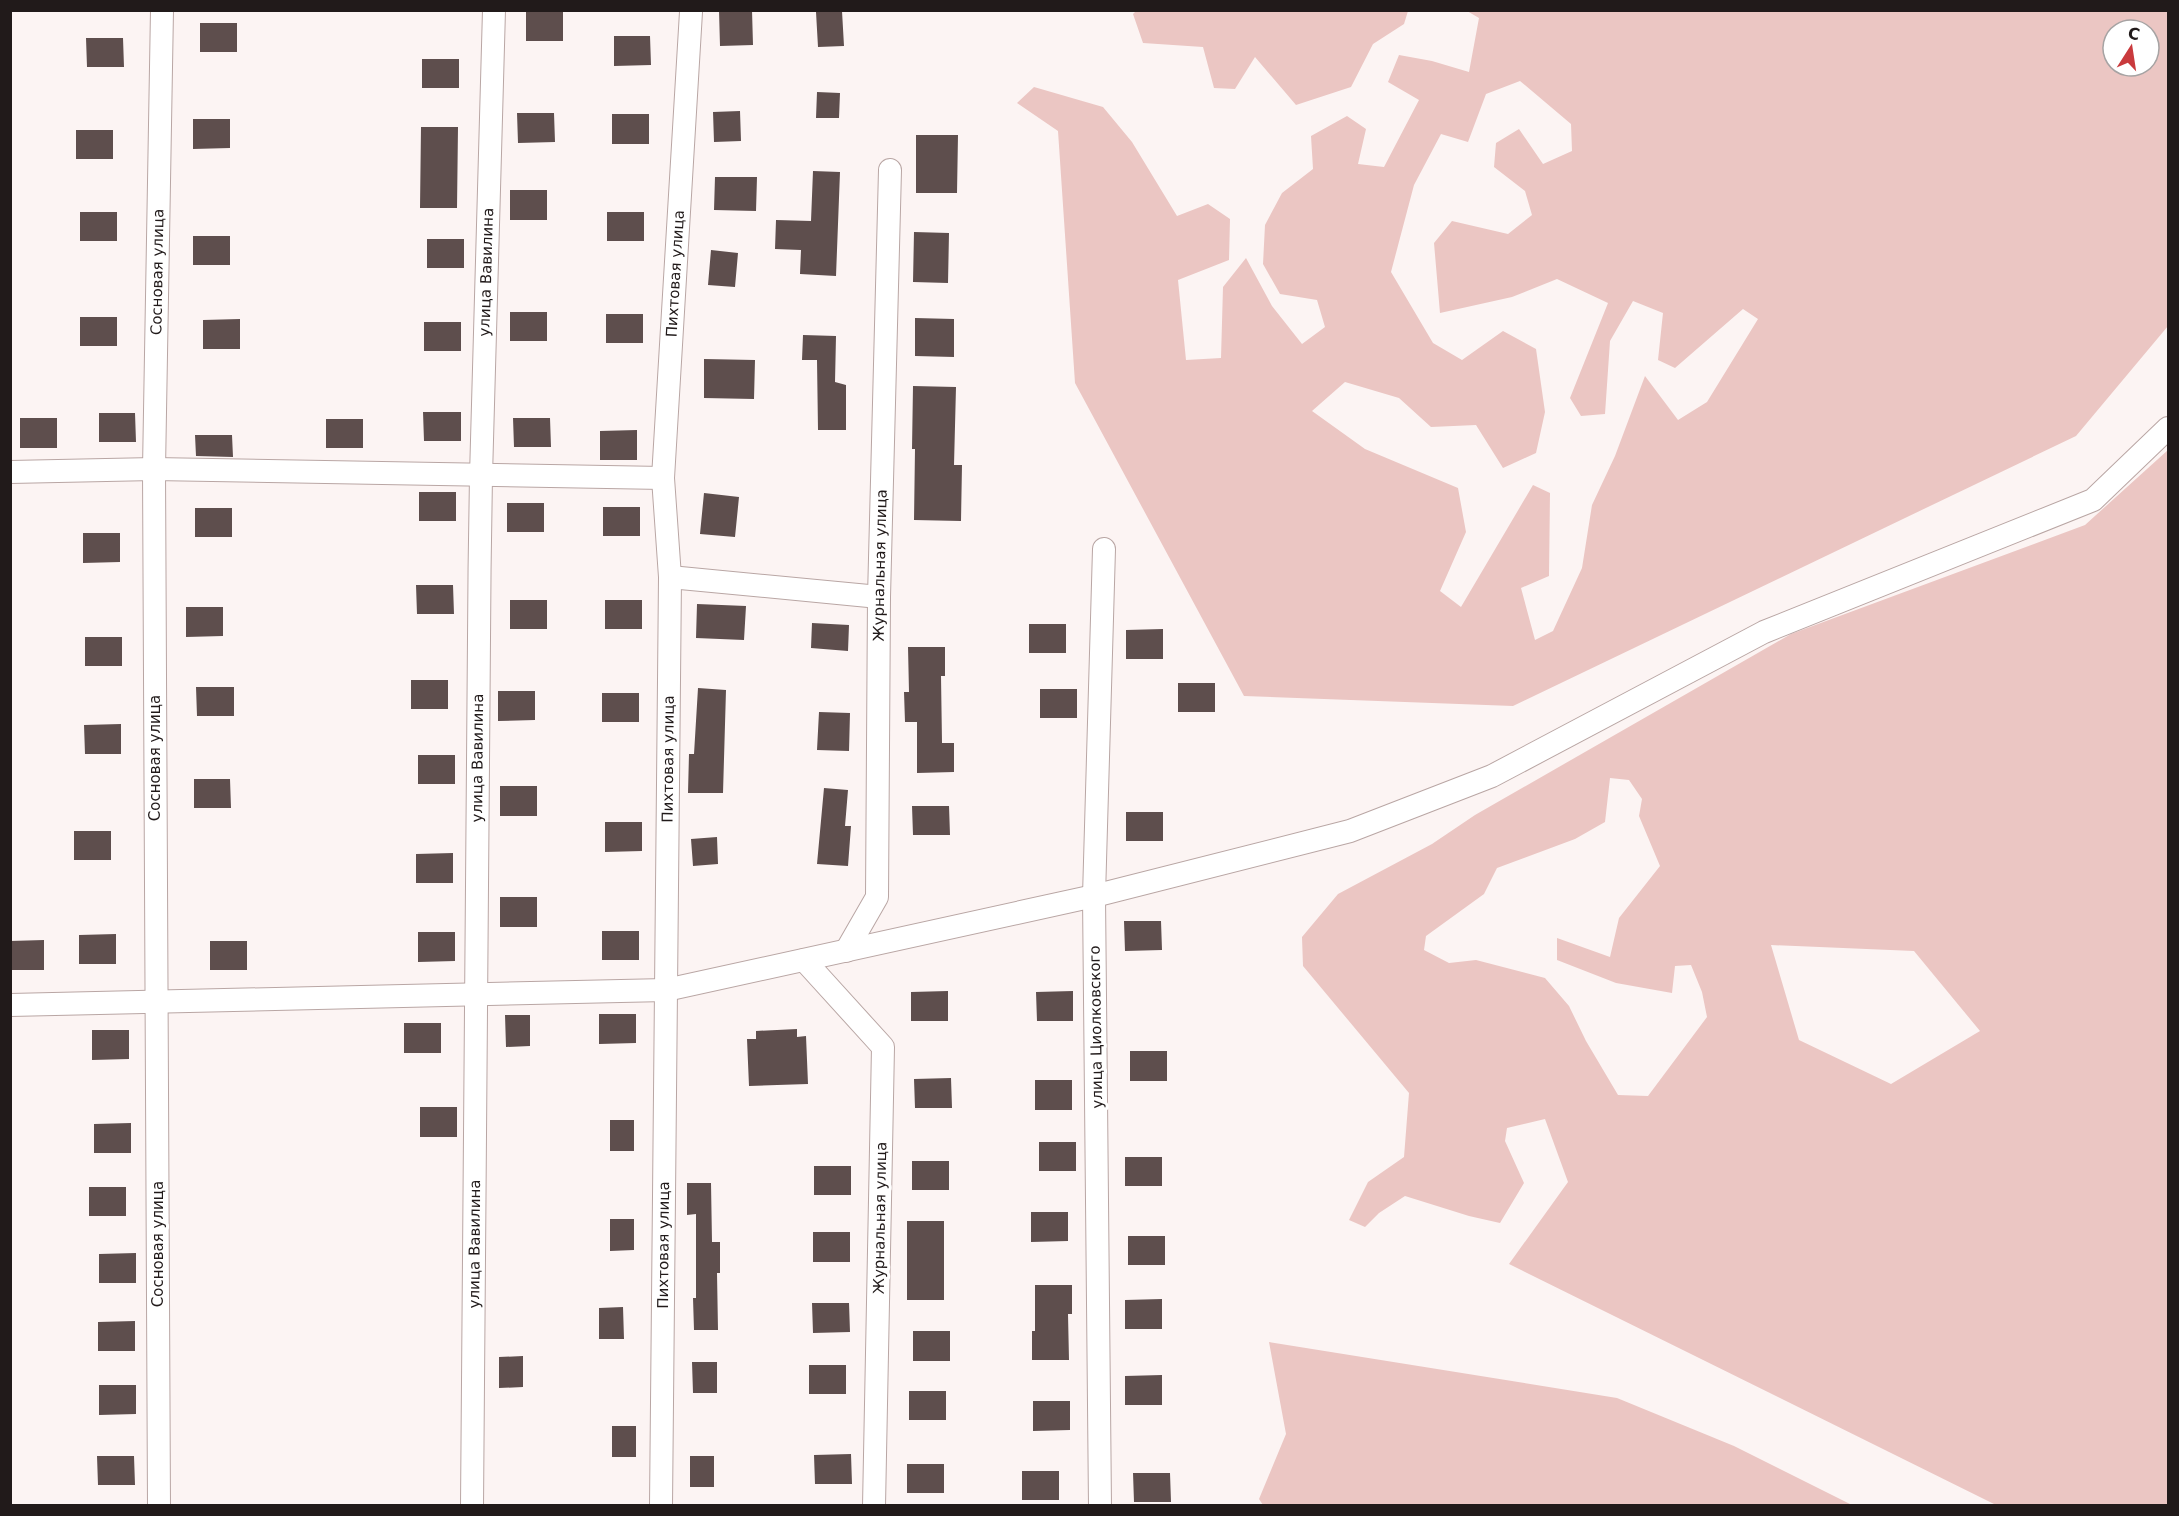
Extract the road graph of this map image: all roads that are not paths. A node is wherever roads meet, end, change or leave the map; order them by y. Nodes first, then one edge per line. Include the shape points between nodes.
1 (162, 10) edge
2 (495, 10) edge
3 (691, 12) dead end
4 (890, 170) dead end
5 (2169, 428) edge
6 (154, 469) junction
7 (10, 472) edge
8 (481, 474) junction
9 (663, 478) junction
10 (1104, 549) dead end
11 (670, 577) junction
12 (879, 597) junction
13 (1094, 896) junction
14 (846, 951) junction
15 (804, 960) junction
16 (666, 990) junction
17 (476, 995) junction
18 (157, 1003) junction
19 (10, 1005) edge
20 (159, 1506) edge
21 (472, 1506) edge
22 (661, 1506) edge
23 (874, 1506) edge
24 (1100, 1506) edge

1 - 6 street, Сосновая улица
2 - 8 street, улица Вавилина
3 - 9 street, Пихтовая улица
4 - 12 street, Журнальная улица
5 - 13 street via 2093,500 1764,632 1492,776 1350,831
6 - 7 street
6 - 8 street
6 - 18 street, Сосновая улица
8 - 9 street
8 - 17 street, улица Вавилина
9 - 11 street, Пихтовая улица
10 - 13 street, улица Циолковского
11 - 12 street
11 - 16 street, Пихтовая улица
12 - 14 street, Журнальная улица via 877,897
13 - 14 street
13 - 24 street, улица Циолковского
14 - 15 street
15 - 16 street
15 - 23 street, Журнальная улица via 883,1047
16 - 17 street
16 - 22 street, Пихтовая улица
17 - 18 street
17 - 21 street, улица Вавилина
18 - 19 street
18 - 20 street, Сосновая улица

